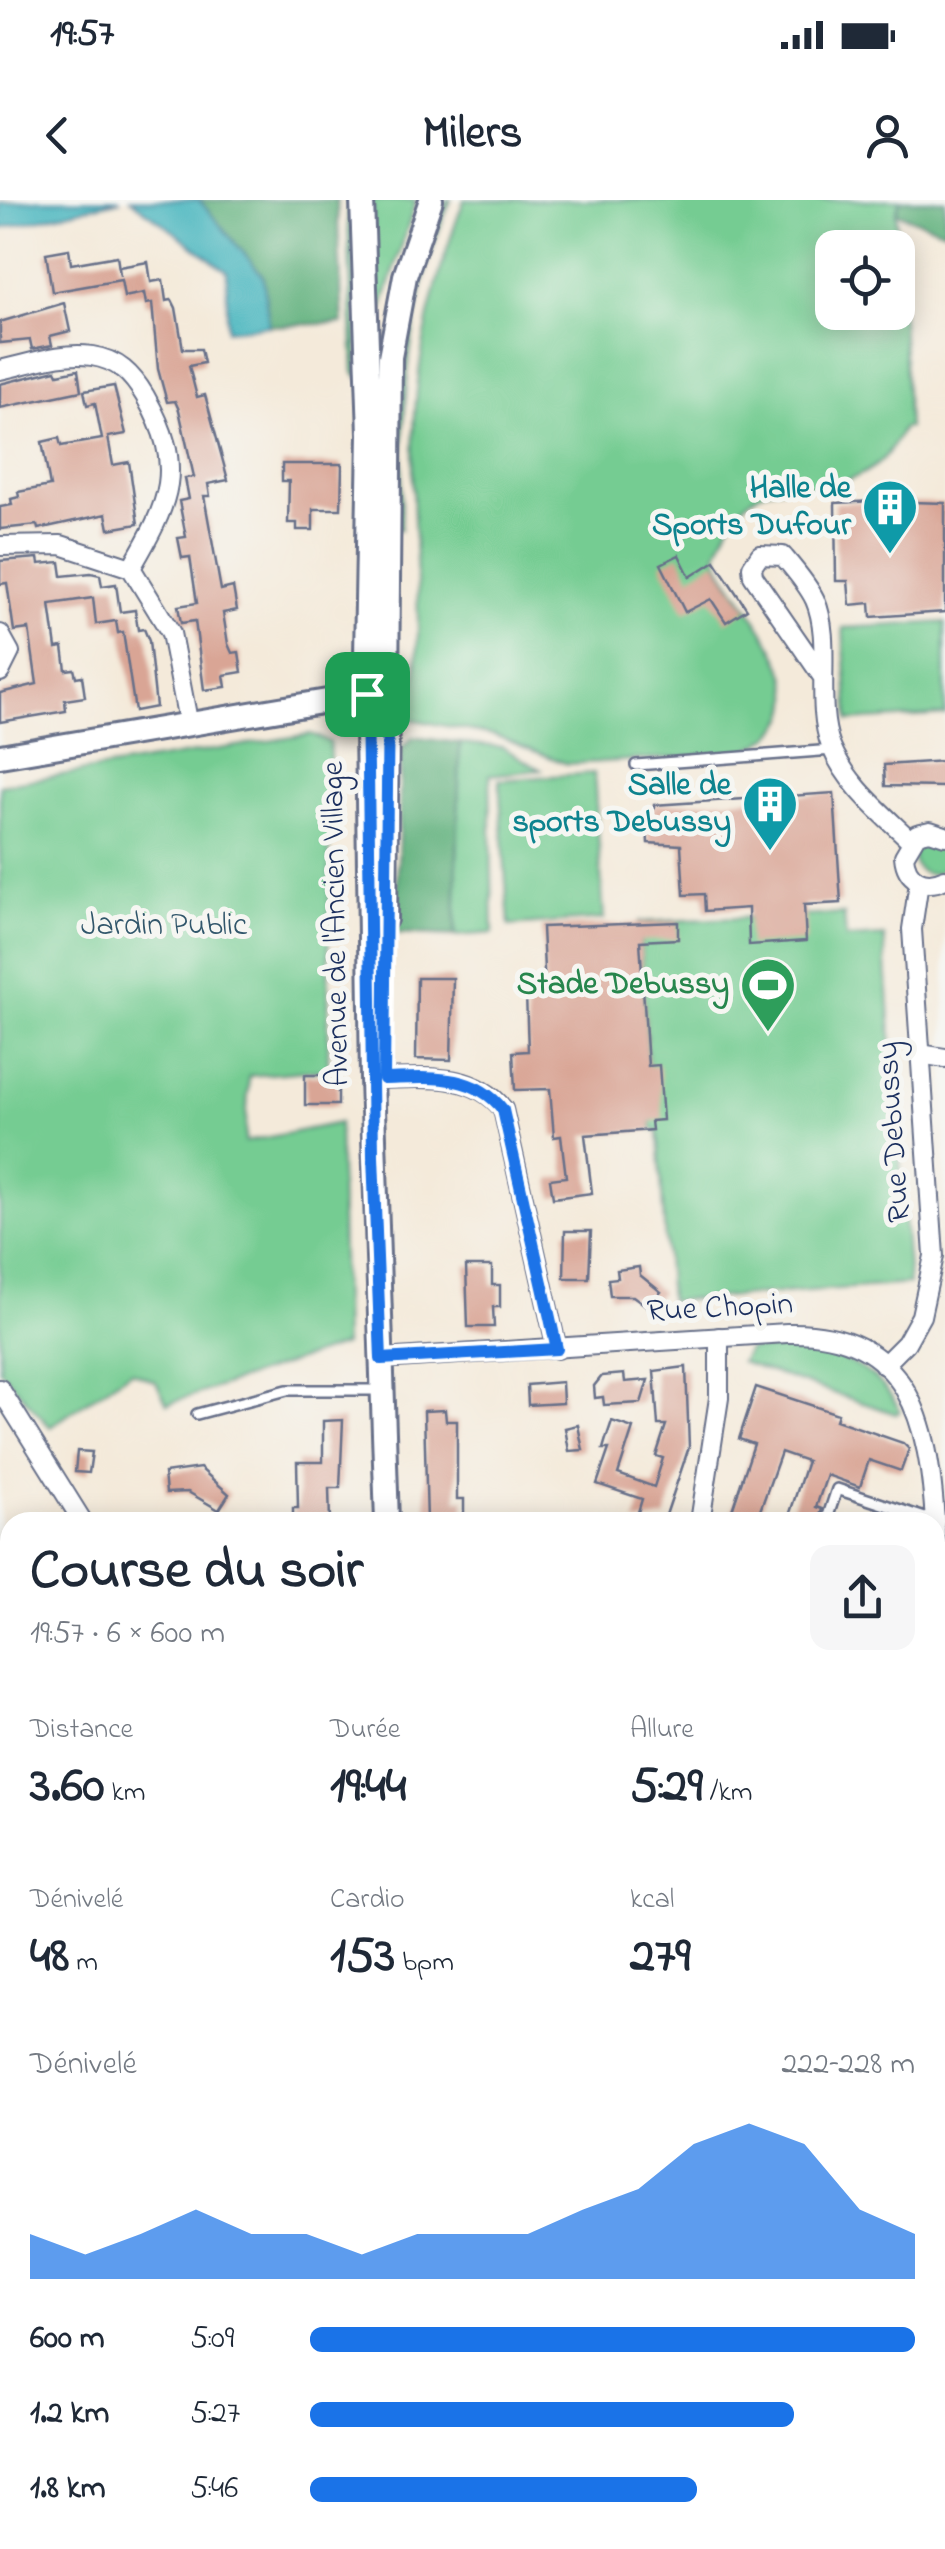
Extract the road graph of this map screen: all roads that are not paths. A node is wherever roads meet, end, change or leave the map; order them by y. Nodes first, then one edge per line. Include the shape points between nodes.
1 (362, 200) edge
2 (431, 200) edge
3 (0, 370) edge
4 (0, 546) edge
5 (130, 568) junction
6 (0, 634) edge
7 (0, 672) edge
8 (822, 676) junction
9 (378, 693) junction
10 (189, 726) junction
11 (833, 750) junction
12 (0, 756) edge
13 (636, 764) dead end
14 (945, 836) edge
15 (910, 840) junction
16 (945, 880) edge
17 (919, 882) junction
18 (920, 1054) junction
19 (945, 1058) edge
20 (378, 1079) junction
21 (719, 1337) junction
22 (557, 1349) junction
23 (381, 1359) junction
24 (884, 1365) junction
25 (0, 1389) edge
26 (382, 1390) junction
27 (197, 1414) dead end
28 (78, 1512) edge
29 (387, 1512) edge
30 (702, 1512) edge
31 (830, 1512) edge
32 (925, 1512) edge
33 (936, 1512) edge

1 - 9 street, Avenue de l'Ancien Village
2 - 9 street, Avenue de l'Ancien Village via 405,276 390,357
3 - 5 street via 90,355 114,362 135,379 161,425 170,466 158,519
4 - 5 street via 61,544
5 - 10 street via 171,634
6 - 7 street via 10,652
8 - 8 street via 816,601 783,556 760,555 753,576
8 - 11 street
9 - 10 street
9 - 20 street, Avenue de l'Ancien Village
10 - 12 street
11 - 13 lane
11 - 15 street via 852,782
14 - 15 street via 926,832
15 - 17 street, Rue Debussy via 904,861
16 - 17 street
17 - 18 street, Rue Debussy via 912,919
18 - 19 street
18 - 24 street, Rue Debussy via 932,1275 916,1325
20 - 22 street via 457,1080 503,1110
20 - 23 street, Avenue de l'Ancien Village
21 - 22 street, Rue Chopin
21 - 24 street, Rue Chopin via 814,1334
21 - 30 street via 719,1398
22 - 23 street, Rue Chopin
23 - 26 street, Avenue de l'Ancien Village
24 - 33 street, Rue Chopin via 921,1418
25 - 28 street
26 - 27 lane via 287,1390
26 - 29 street, Avenue de l'Ancien Village
31 - 32 lane via 838,1489

